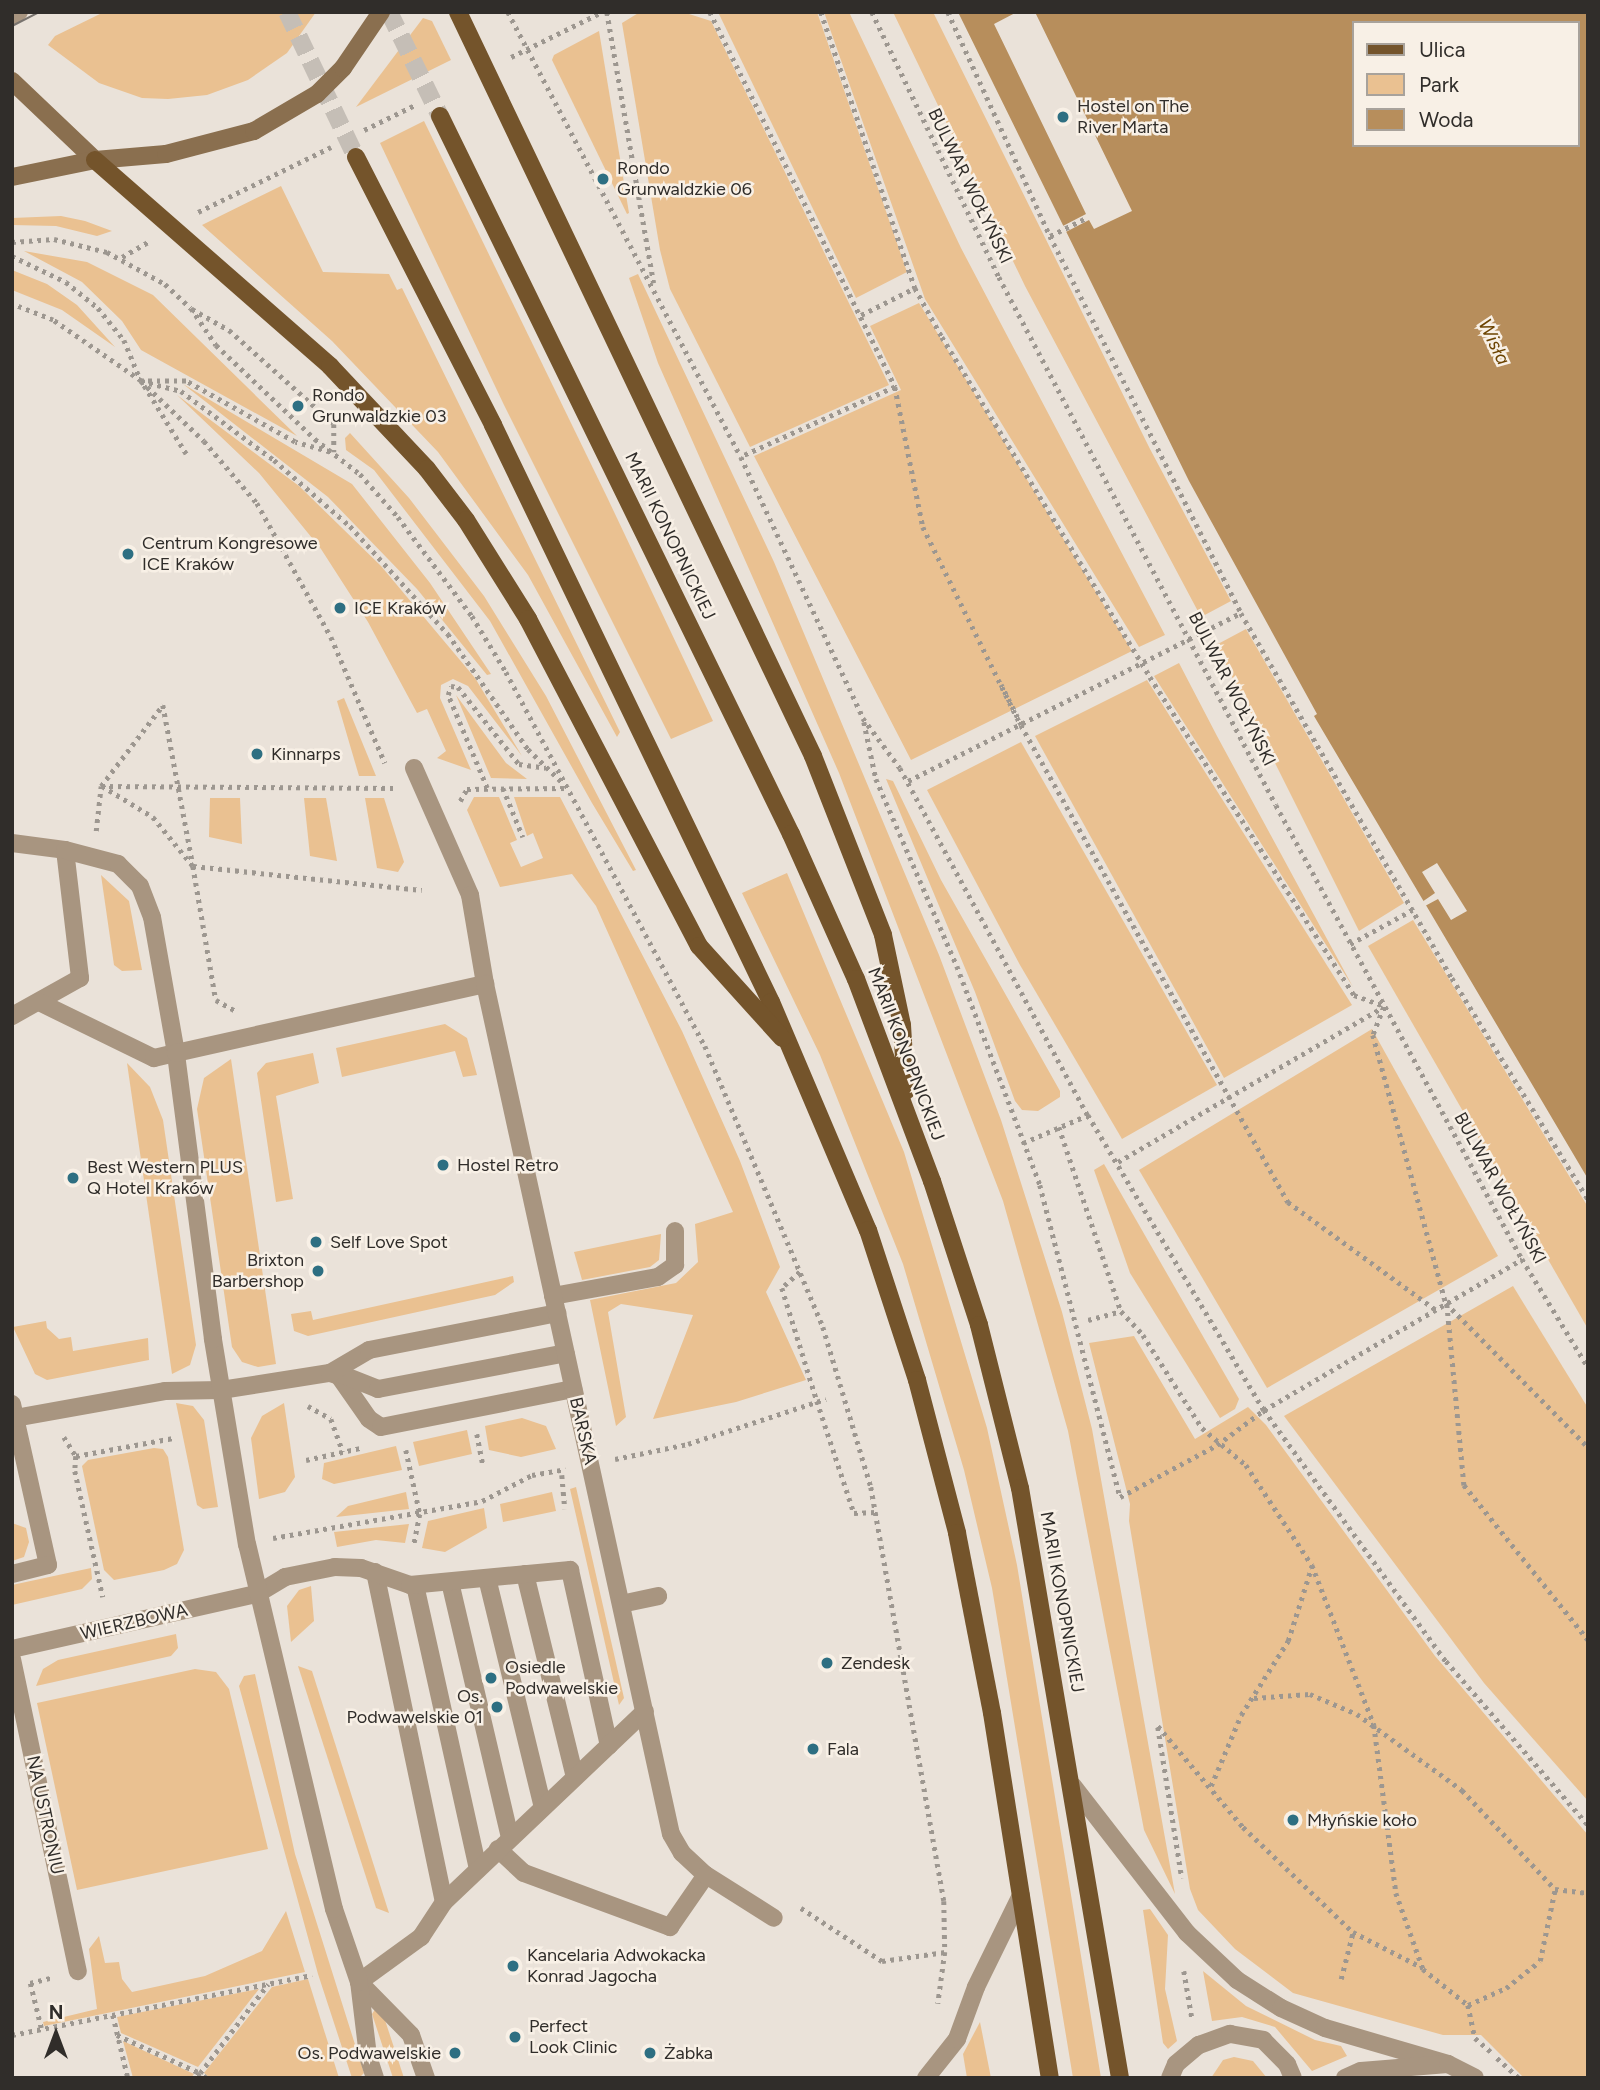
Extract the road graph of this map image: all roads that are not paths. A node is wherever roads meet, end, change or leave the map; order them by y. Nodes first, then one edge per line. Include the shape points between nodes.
1 (19, 12) edge
2 (381, 12) edge
3 (458, 12) edge
4 (12, 16) edge
5 (12, 81) edge
6 (440, 116) tunnel mouth
7 (356, 157) tunnel mouth
8 (95, 160) junction
9 (12, 177) edge
10 (414, 768) dead end
11 (12, 843) edge
12 (65, 850) junction
13 (485, 984) junction
14 (39, 1002) junction
15 (12, 1016) edge
16 (794, 1051) junction
17 (176, 1053) junction
18 (907, 1109) junction
19 (675, 1231) dead end
20 (555, 1305) junction
21 (566, 1353) junction
22 (330, 1373) junction
23 (573, 1389) junction
24 (221, 1391) junction
25 (14, 1411) edge
26 (375, 1572) junction
27 (12, 1574) edge
28 (525, 1574) junction
29 (487, 1578) junction
30 (450, 1582) junction
31 (415, 1585) junction
32 (257, 1594) junction
33 (659, 1596) dead end
34 (621, 1604) junction
35 (12, 1649) edge
36 (12, 1659) edge
37 (645, 1711) junction
38 (609, 1746) junction
39 (575, 1777) junction
40 (1073, 1786) junction
41 (543, 1807) junction
42 (504, 1844) junction
43 (478, 1869) junction
44 (706, 1875) junction
45 (1021, 1895) junction
46 (444, 1902) junction
47 (774, 1918) dead end
48 (78, 1971) road end
49 (359, 1982) junction
50 (1448, 2064) junction
51 (375, 2078) edge
52 (426, 2078) edge
53 (926, 2078) edge
54 (1050, 2078) edge
55 (1120, 2078) edge
56 (1170, 2078) edge
57 (1293, 2078) edge
58 (1345, 2078) edge
59 (1475, 2078) edge

1 - 4 street
2 - 8 main road via 343,68 288,114 219,142
3 - 18 main road via 813,756 883,935 902,1025
5 - 8 main road
6 - 18 main road, MARII KONOPNICKIEJ via 785,822 856,979
7 - 16 main road via 493,425
8 - 9 main road
8 - 16 main road via 330,366 427,469 466,520 528,619 699,946
10 - 13 street, BARSKA via 470,895
11 - 12 street
12 - 14 street via 80,978
12 - 17 street via 118,864 147,900
13 - 17 street
13 - 20 street, BARSKA
14 - 15 street
14 - 17 street via 155,1058
16 - 45 main road via 868,1230 937,1451 975,1619
17 - 24 street
18 - 40 main road, MARII KONOPNICKIEJ via 979,1325 1020,1488
19 - 20 street via 675,1265 659,1277
20 - 21 street, BARSKA
20 - 22 street via 369,1350
21 - 22 street via 378,1389
21 - 23 street, BARSKA
22 - 23 street via 339,1376 369,1419 380,1427
22 - 24 street
23 - 34 street, BARSKA
24 - 25 street via 165,1391
24 - 32 street
25 - 27 street via 48,1565
26 - 31 street, WIERZBOWA
26 - 32 street, WIERZBOWA via 335,1567 285,1577
26 - 46 street
28 - 29 street
28 - 38 street via 570,1570
28 - 39 street
29 - 30 street
29 - 41 street
30 - 31 street
30 - 42 street
31 - 43 street
32 - 35 street, WIERZBOWA
32 - 49 street via 334,1909
33 - 34 street
34 - 37 street, BARSKA
36 - 48 street, NA USTRONIU
37 - 38 street
37 - 44 street, BARSKA via 671,1834 682,1853
38 - 39 street
39 - 41 street
40 - 50 street via 1187,1933 1237,1980 1281,2008 1325,2028
40 - 55 main road, MARII KONOPNICKIEJ
41 - 42 street
42 - 43 street
42 - 44 street via 524,1873 670,1927
43 - 46 street
44 - 47 street, BARSKA
45 - 53 street via 976,1987 957,2039
45 - 54 main road
46 - 49 street via 421,1937
49 - 51 street
49 - 52 street via 411,2035
50 - 58 street via 1361,2071
50 - 59 street
56 - 57 street via 1176,2064 1199,2045 1230,2034 1263,2040 1287,2064

